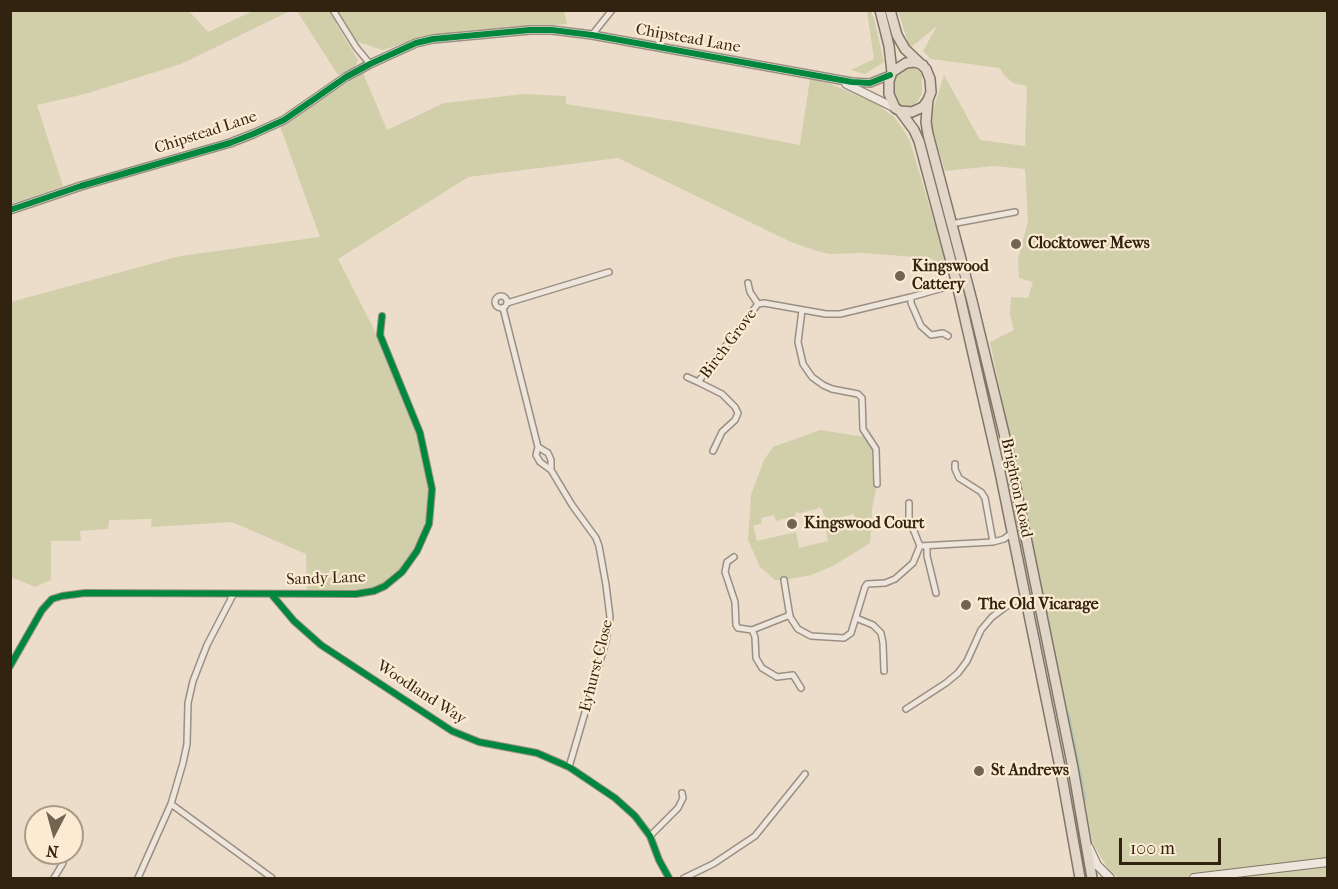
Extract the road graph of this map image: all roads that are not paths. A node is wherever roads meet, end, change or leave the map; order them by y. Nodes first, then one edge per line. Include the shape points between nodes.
1 (333, 10) edge
2 (612, 10) edge
3 (880, 10) edge
4 (890, 10) edge
5 (592, 35) junction
6 (370, 64) junction
7 (923, 65) junction
8 (891, 74) junction
9 (837, 80) junction
10 (928, 100) junction
11 (897, 109) junction
12 (10, 210) edge
13 (1015, 212) dead end
14 (951, 224) junction
15 (609, 272) dead end
16 (748, 283) dead end
17 (957, 284) junction
18 (911, 297) junction
19 (758, 304) junction
20 (802, 310) junction
21 (382, 316) dead end
22 (948, 336) dead end
23 (687, 376) dead end
24 (698, 382) junction
25 (538, 447) junction
26 (713, 451) dead end
27 (955, 464) dead end
28 (551, 470) junction
29 (877, 484) dead end
30 (909, 503) dead end
31 (1013, 532) junction
32 (993, 543) junction
33 (920, 546) junction
34 (927, 546) junction
35 (734, 557) dead end
36 (784, 580) dead end
37 (936, 593) dead end
38 (232, 594) junction
39 (272, 595) junction
40 (1026, 598) junction
41 (790, 615) junction
42 (856, 618) junction
43 (753, 630) junction
44 (10, 666) edge
45 (884, 671) dead end
46 (801, 688) dead end
47 (906, 710) dead end
48 (569, 767) junction
49 (805, 774) dead end
50 (682, 793) dead end
51 (171, 804) junction
52 (650, 836) junction
53 (1087, 841) junction
54 (1328, 862) edge
55 (62, 865) edge
56 (54, 879) edge
57 (138, 879) edge
58 (272, 879) edge
59 (669, 879) edge
60 (684, 879) edge
61 (1080, 879) edge
62 (1092, 879) edge
63 (1110, 879) edge
64 (1194, 879) edge

1 - 6 street
2 - 5 street
3 - 8 highway
4 - 7 highway via 905,49
5 - 6 street, Chipstead Lane via 530,30 433,39
5 - 9 street, Chipstead Lane
6 - 12 street, Chipstead Lane via 284,120 253,134
7 - 8 highway via 906,63
7 - 10 highway via 930,79
8 - 9 street, Chipstead Lane via 870,83
8 - 11 highway via 889,94
9 - 11 street, Chipstead Lane
10 - 11 highway via 916,111
10 - 14 highway, Brighton Road via 928,134
11 - 17 highway, Brighton Road via 919,141
13 - 14 street
14 - 53 highway, Brighton Road via 1009,454
15 - 25 street, Eyhurst Close via 505,306
16 - 19 street
17 - 18 street, Birch Grove
17 - 31 highway, Brighton Road
18 - 20 street, Birch Grove via 840,314
18 - 22 street via 921,326 931,335
19 - 20 street, Birch Grove
19 - 24 street, Birch Grove
20 - 29 street via 798,342 803,364 823,386 862,398 863,429 876,449
21 - 39 street, Sandy Lane via 382,345 420,433 432,489 429,524 402,572 374,591
23 - 24 street
24 - 26 street, Birch Grove via 722,394 738,413
25 - 28 street, Eyhurst Close via 548,453
25 - 28 street, Eyhurst Close via 538,459
27 - 32 street via 959,478 985,498
28 - 48 street, Eyhurst Close via 596,538 610,617
30 - 33 street via 909,519
31 - 32 street
31 - 40 highway, Brighton Road
32 - 34 street
33 - 34 street
33 - 42 street via 913,563 895,579 865,586
34 - 37 street
35 - 43 street via 727,562 725,572 735,602 735,623 738,628
36 - 41 street
38 - 39 street, Sandy Lane
38 - 44 street, Sandy Lane via 62,596 42,610
38 - 51 street via 193,681 187,744
39 - 48 street, Woodland Way via 319,643 452,731 479,742 537,753
40 - 47 street via 992,617 958,673
40 - 61 highway, Brighton Road
41 - 42 street via 795,626 807,634 840,638 850,636
41 - 43 street
42 - 45 street via 881,633
43 - 46 street via 756,658 762,669 777,677 793,675
48 - 52 street, Woodland Way via 615,798
49 - 60 street via 755,836
50 - 52 street via 678,808
51 - 57 street
51 - 58 street
52 - 59 street, Woodland Way
53 - 62 highway, Brighton Road
53 - 63 main road via 1097,865
54 - 64 main road
55 - 56 street

